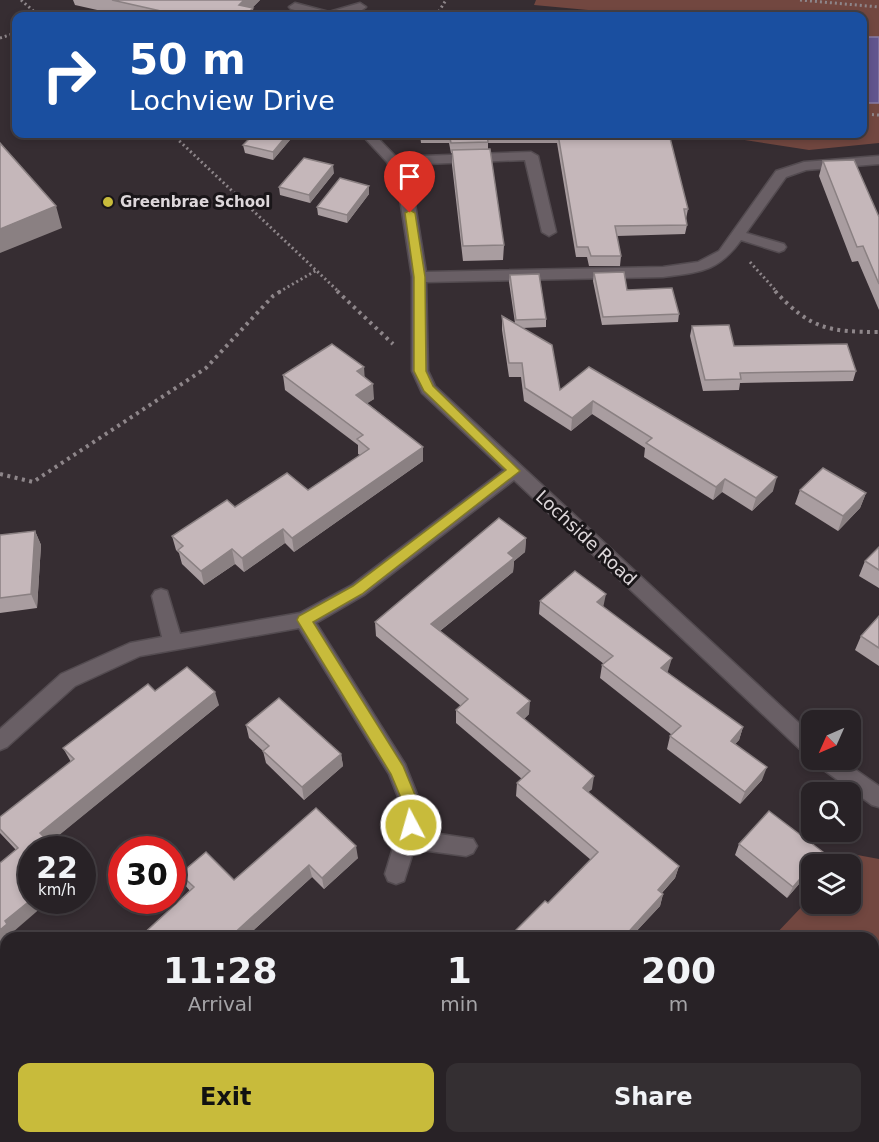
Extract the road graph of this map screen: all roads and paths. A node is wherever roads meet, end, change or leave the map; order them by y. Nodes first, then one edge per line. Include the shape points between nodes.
1 (21, 0) edge
2 (800, 0) edge
3 (295, 5) edge
4 (360, 7) dead end
5 (879, 7) edge
6 (34, 12) edge
7 (317, 12) edge
8 (343, 12) edge
9 (176, 138) edge
10 (371, 138) edge
11 (879, 160) edge
12 (393, 161) junction
13 (549, 232) dead end
14 (738, 235) junction
15 (778, 247) dead end
16 (727, 250) junction
17 (317, 270) junction
18 (419, 277) junction
19 (879, 332) edge
20 (420, 371) junction
21 (514, 471) junction
22 (0, 474) edge
23 (161, 596) dead end
24 (304, 620) junction
25 (173, 643) junction
26 (801, 738) edge
27 (0, 741) edge
28 (840, 770) edge
29 (879, 798) edge
30 (408, 839) junction
31 (466, 846) dead end
32 (396, 874) dead end

1 - 6 path
2 - 5 path
3 - 7 street
4 - 8 street
9 - 17 path
10 - 12 street
11 - 14 street via 804,166 781,174
12 - 13 street via 531,156
12 - 18 street via 406,192
14 - 15 street
14 - 16 street
16 - 18 street via 703,267 663,272
16 - 19 path via 744,257 810,322 830,329
17 - 20 path
17 - 22 path via 273,296 206,368 33,482
18 - 20 street
20 - 21 street, Lochside Road via 428,388
21 - 24 street via 358,590
21 - 26 street, Lochside Road
23 - 25 street
24 - 25 street
24 - 30 street via 398,770 414,812
25 - 27 street via 137,649 68,680
28 - 29 street
30 - 31 street
30 - 32 street

